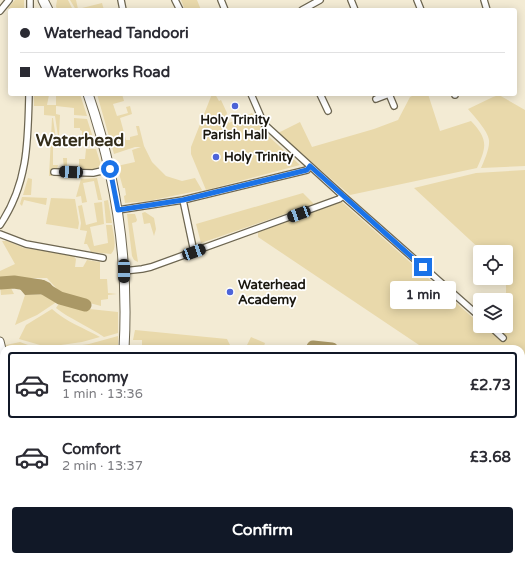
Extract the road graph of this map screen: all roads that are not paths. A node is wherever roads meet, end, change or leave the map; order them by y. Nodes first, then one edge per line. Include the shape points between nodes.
1 (9, 0) edge
2 (320, 0) edge
3 (306, 8) edge
4 (0, 11) edge
5 (29, 96) edge
6 (89, 96) edge
7 (252, 96) edge
8 (321, 96) edge
9 (384, 96) edge
10 (390, 96) edge
11 (376, 99) dead end
12 (394, 106) dead end
13 (328, 111) dead end
14 (310, 166) junction
15 (110, 169) junction
16 (54, 172) dead end
17 (343, 196) junction
18 (183, 200) junction
19 (118, 210) junction
20 (0, 224) edge
21 (0, 234) edge
22 (194, 252) junction
23 (103, 258) dead end
24 (124, 271) junction
25 (473, 311) edge
26 (497, 333) edge
27 (502, 338) dead end
28 (124, 345) edge

1 - 4 street
2 - 3 street
5 - 20 street via 23,176 16,197
6 - 15 main road
7 - 14 street via 264,124
8 - 13 street
9 - 11 street
10 - 12 street
14 - 17 street
14 - 18 street via 307,170
15 - 16 street via 93,173
15 - 19 main road
17 - 22 street via 340,200
17 - 25 street
18 - 19 street
18 - 22 street
19 - 24 main road
21 - 23 street via 26,244
22 - 24 street via 142,269
24 - 28 main road
26 - 27 street

